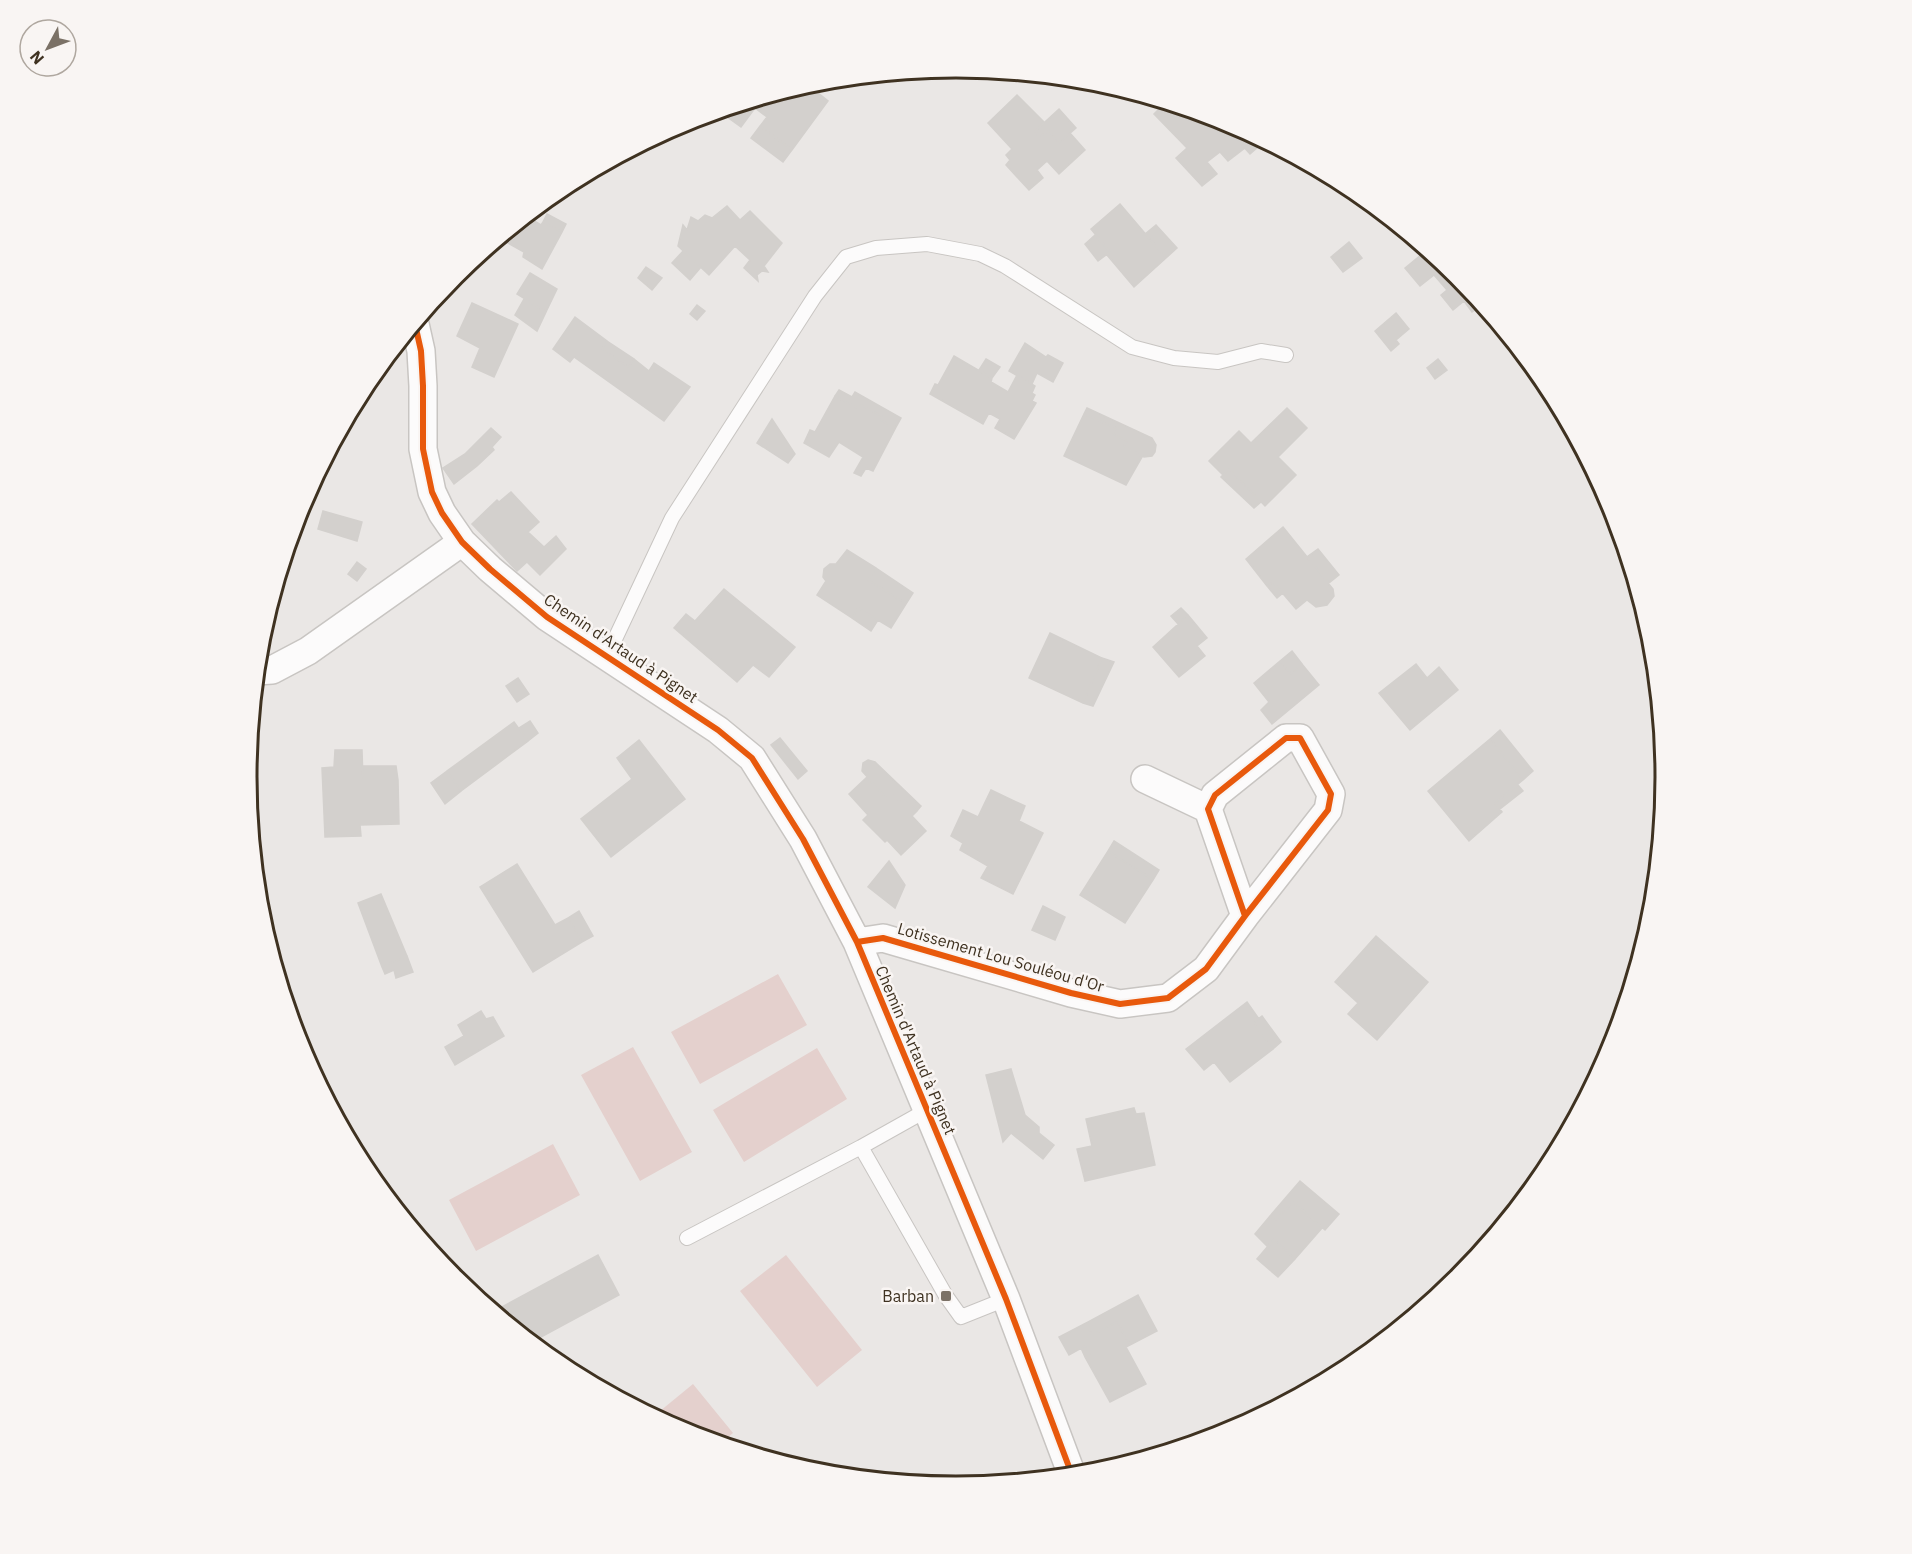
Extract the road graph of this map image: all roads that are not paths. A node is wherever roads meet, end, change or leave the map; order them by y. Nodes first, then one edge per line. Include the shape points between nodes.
1 (416, 332) edge
2 (1286, 355) dead end
3 (462, 542) junction
4 (607, 656) junction
5 (265, 670) edge
6 (1145, 779) dead end
7 (1208, 808) junction
8 (1245, 916) junction
9 (857, 942) junction
10 (927, 1110) junction
11 (861, 1147) junction
12 (687, 1238) dead end
13 (1006, 1299) junction
14 (1069, 1467) edge

1 - 3 street, Chemin d'Artaud à Pignet via 422,363 423,449 432,492
2 - 4 lane via 1261,351 1218,362 1174,358 1132,347 980,254 927,244 876,248 846,257 815,297 672,518
3 - 4 street, Chemin d'Artaud à Pignet via 547,617
3 - 5 street via 308,651
4 - 9 street, Chemin d'Artaud à Pignet via 718,730 752,758 803,839
6 - 7 street
7 - 8 street
7 - 8 street, Lotissement Lou Souléou d'Or via 1215,795 1286,738 1300,738 1331,794 1328,810
8 - 9 street, Lotissement Lou Souléou d'Or via 1206,969 1168,998 1120,1004 883,938
9 - 10 street, Chemin d'Artaud à Pignet
10 - 11 lane
10 - 13 street, Chemin d'Artaud à Pignet
11 - 12 lane
11 - 13 lane via 961,1317
13 - 14 street, Chemin d'Artaud à Pignet

